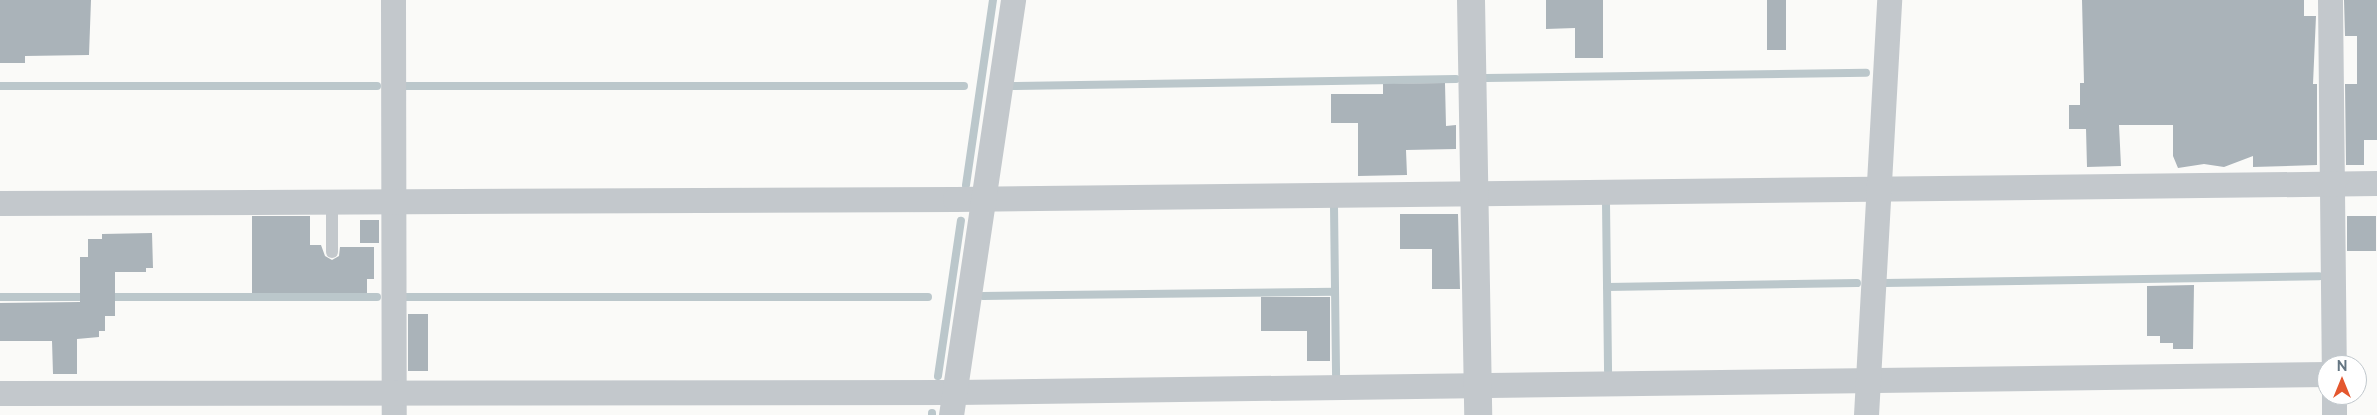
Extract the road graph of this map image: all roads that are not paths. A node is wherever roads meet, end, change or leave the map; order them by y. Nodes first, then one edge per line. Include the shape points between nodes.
1 (393, 0) edge
2 (1013, 0) edge
3 (1472, 0) edge
4 (1889, 0) edge
5 (2330, 0) edge
6 (2333, 183) junction
7 (2377, 183) edge
8 (1879, 188) junction
9 (1474, 193) junction
10 (984, 199) junction
11 (394, 200) junction
12 (332, 201) junction
13 (0, 203) edge
14 (332, 252) dead end
15 (2334, 355) edge
16 (2317, 374) edge
17 (1868, 380) junction
18 (1477, 384) junction
19 (0, 393) edge
20 (953, 403) edge
21 (394, 404) edge
22 (1478, 415) edge
23 (1866, 415) edge

1 - 11 street
2 - 10 street
3 - 9 street
4 - 8 street
5 - 6 street
6 - 7 street
6 - 8 street
6 - 15 street
8 - 9 street
8 - 17 street
9 - 10 street
9 - 18 street
10 - 11 street
10 - 20 street
11 - 12 street
11 - 21 street
12 - 13 street
12 - 14 lane
16 - 17 street
17 - 18 street
17 - 23 street
18 - 20 street
18 - 22 street
19 - 21 street
20 - 21 street

